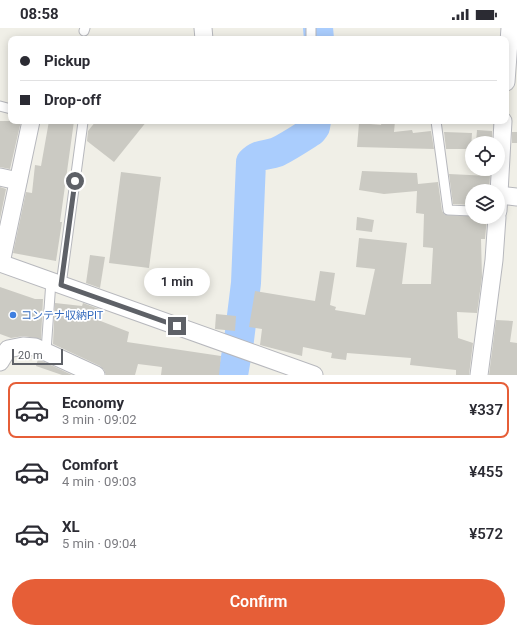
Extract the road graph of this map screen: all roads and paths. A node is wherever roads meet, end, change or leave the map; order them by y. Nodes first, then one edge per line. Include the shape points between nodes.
1 (510, 28) edge
2 (509, 42) edge
3 (30, 124) edge
4 (83, 124) edge
5 (436, 124) edge
6 (503, 124) edge
7 (0, 177) edge
8 (18, 181) junction
9 (500, 184) edge
10 (517, 197) edge
11 (505, 201) edge
12 (465, 211) edge
13 (497, 224) edge
14 (0, 263) edge
15 (56, 283) junction
16 (46, 351) junction
17 (0, 362) edge
18 (96, 375) edge
19 (314, 375) edge
20 (479, 375) edge

1 - 2 street
3 - 8 street
4 - 15 lane
5 - 12 lane via 448,210
6 - 9 street
7 - 8 street
8 - 14 street
10 - 11 street
13 - 20 street
14 - 15 street
15 - 16 lane
15 - 19 street
16 - 17 street via 23,346 8,348
16 - 18 street

